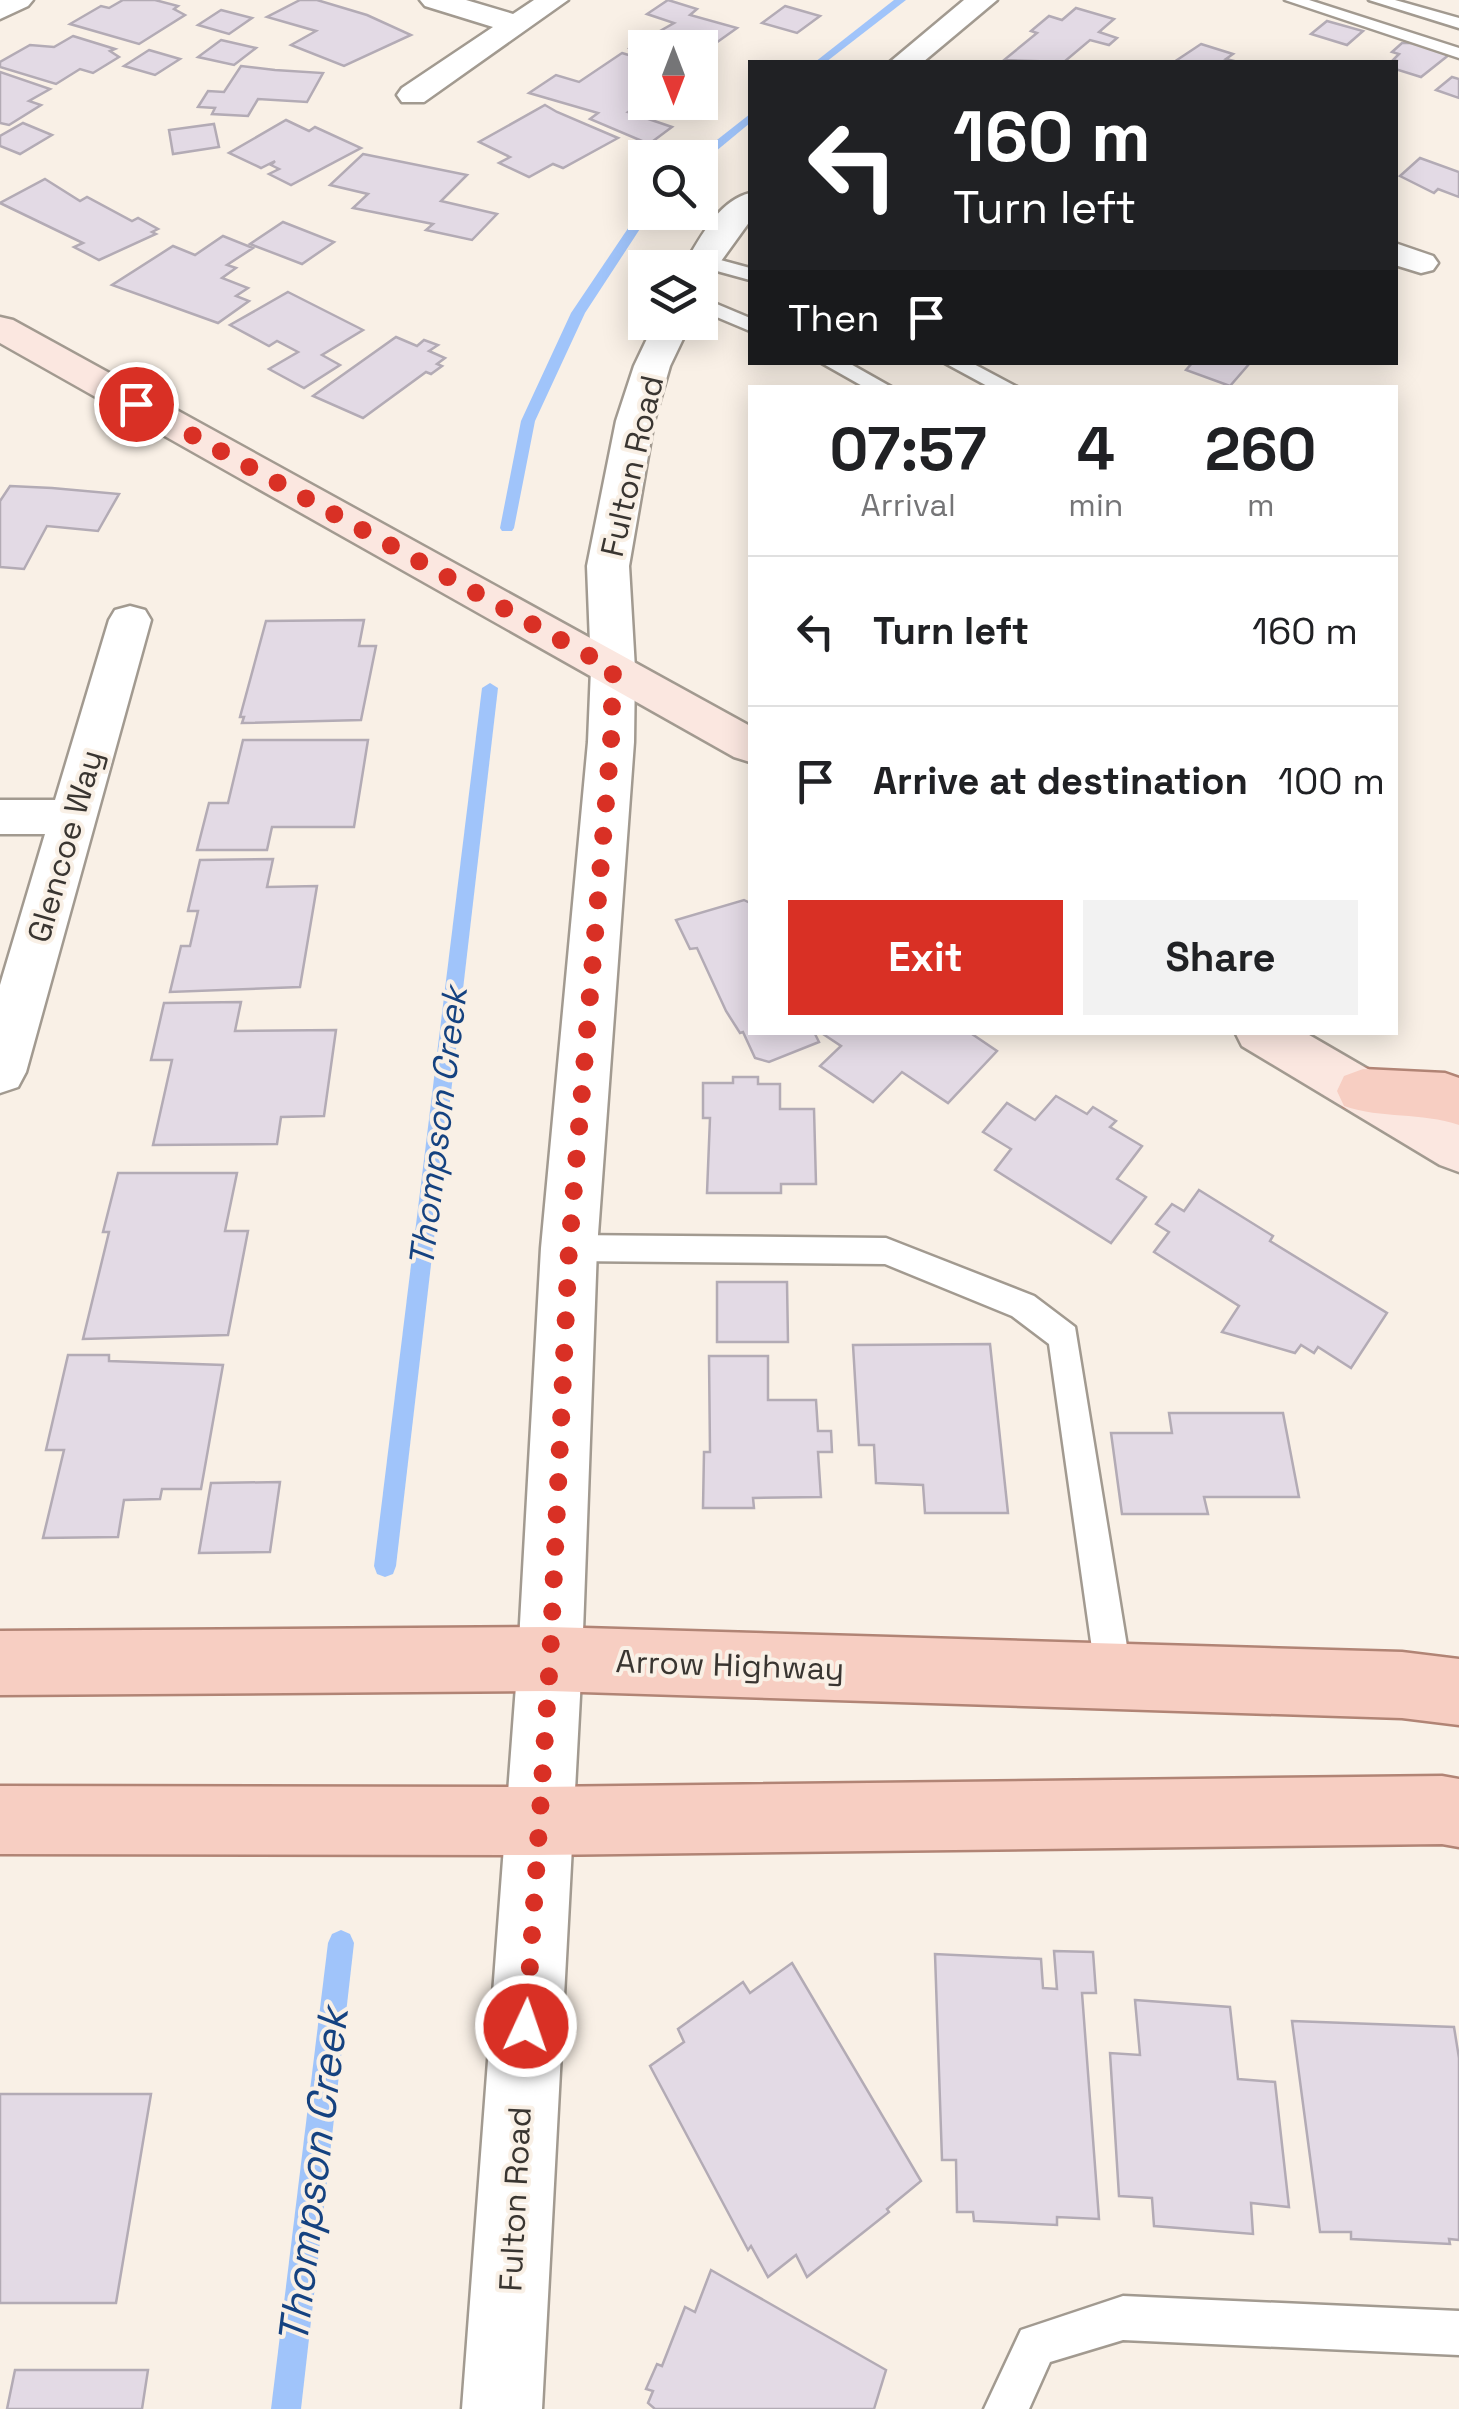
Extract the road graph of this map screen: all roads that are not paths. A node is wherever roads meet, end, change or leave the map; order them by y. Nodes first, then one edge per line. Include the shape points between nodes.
1 (18, 0) edge
2 (435, 0) edge
3 (553, 0) edge
4 (982, 0) edge
5 (1293, 0) edge
6 (1377, 0) edge
7 (0, 10) edge
8 (1459, 23) edge
9 (514, 24) junction
10 (1459, 53) edge
11 (907, 60) edge
12 (414, 94) dead end
13 (748, 205) edge
14 (710, 250) edge
15 (718, 267) edge
16 (748, 274) edge
17 (718, 312) edge
18 (748, 324) edge
19 (0, 328) edge
20 (664, 340) edge
21 (836, 365) edge
22 (958, 365) edge
23 (877, 385) edge
24 (1002, 385) edge
25 (130, 620) dead end
26 (613, 669) junction
27 (748, 745) edge
28 (0, 817) edge
29 (74, 817) junction
30 (1265, 1035) edge
31 (0, 1072) edge
32 (1363, 1090) junction
33 (1459, 1103) edge
34 (1459, 1148) edge
35 (569, 1248) junction
36 (550, 1660) junction
37 (0, 1663) edge
38 (1114, 1677) junction
39 (1459, 1692) edge
40 (1459, 1813) edge
41 (0, 1820) edge
42 (538, 1821) junction
43 (1459, 2332) edge
44 (502, 2409) edge
45 (1006, 2409) edge

1 - 7 street
2 - 9 street
3 - 9 street
4 - 11 street
5 - 10 lane
6 - 8 lane
9 - 12 street
13 - 14 street
15 - 16 lane
17 - 18 lane
19 - 26 main road
20 - 26 street, Fulton Road via 635,420 608,566
21 - 23 lane
22 - 24 lane
25 - 29 street, Glencoe Way
26 - 27 main road
26 - 35 street, Fulton Road
28 - 29 street
29 - 31 street, Glencoe Way
30 - 32 main road
32 - 33 main road via 1444,1095
32 - 34 main road
35 - 36 street, Fulton Road
35 - 38 lane via 886,1251 1023,1306 1064,1337
36 - 37 main road, Arrow Highway
36 - 38 main road, Arrow Highway
36 - 42 street, Fulton Road
38 - 39 main road, Arrow Highway
40 - 42 main road
41 - 42 main road
42 - 44 street, Fulton Road
43 - 45 lane via 1123,2318 1036,2344

